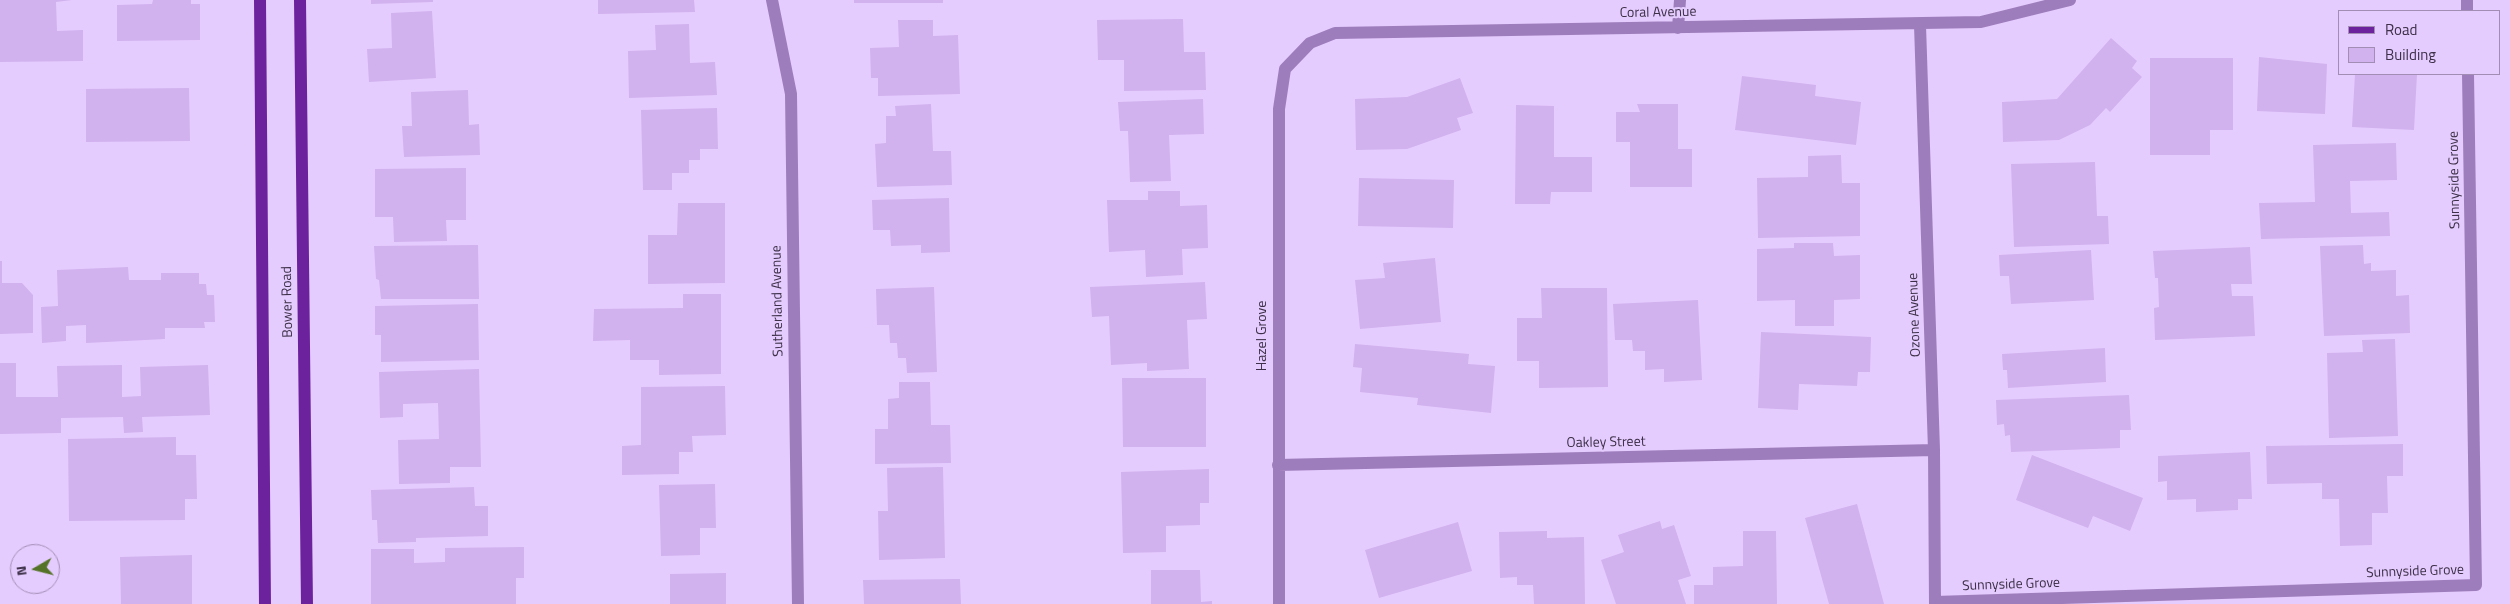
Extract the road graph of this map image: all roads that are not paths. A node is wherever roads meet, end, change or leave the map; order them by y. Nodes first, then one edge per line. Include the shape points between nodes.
1 (260, 0) edge
2 (300, 0) edge
3 (772, 0) edge
4 (1680, 0) edge
5 (2070, 0) edge
6 (1920, 25) junction
7 (1678, 28) junction
8 (1285, 69) joint
9 (2468, 75) edge
10 (1934, 450) junction
11 (1278, 465) junction
12 (1935, 603) edge
13 (265, 604) edge
14 (307, 604) edge
15 (798, 604) edge
16 (1279, 604) edge

1 - 13 main road, Bower Road
2 - 14 main road, Bower Road
3 - 15 street, Sutherland Avenue via 790,94
4 - 7 street
5 - 6 street, Coral Avenue via 1981,22
6 - 7 street, Coral Avenue
6 - 10 street, Ozone Avenue
7 - 8 street, Coral Avenue via 1336,33 1310,43
8 - 11 street, Hazel Grove via 1279,109
9 - 12 street, Sunnyside Grove via 2476,585
10 - 11 street, Oakley Street
10 - 12 street, Ozone Avenue
11 - 16 street, Hazel Grove

